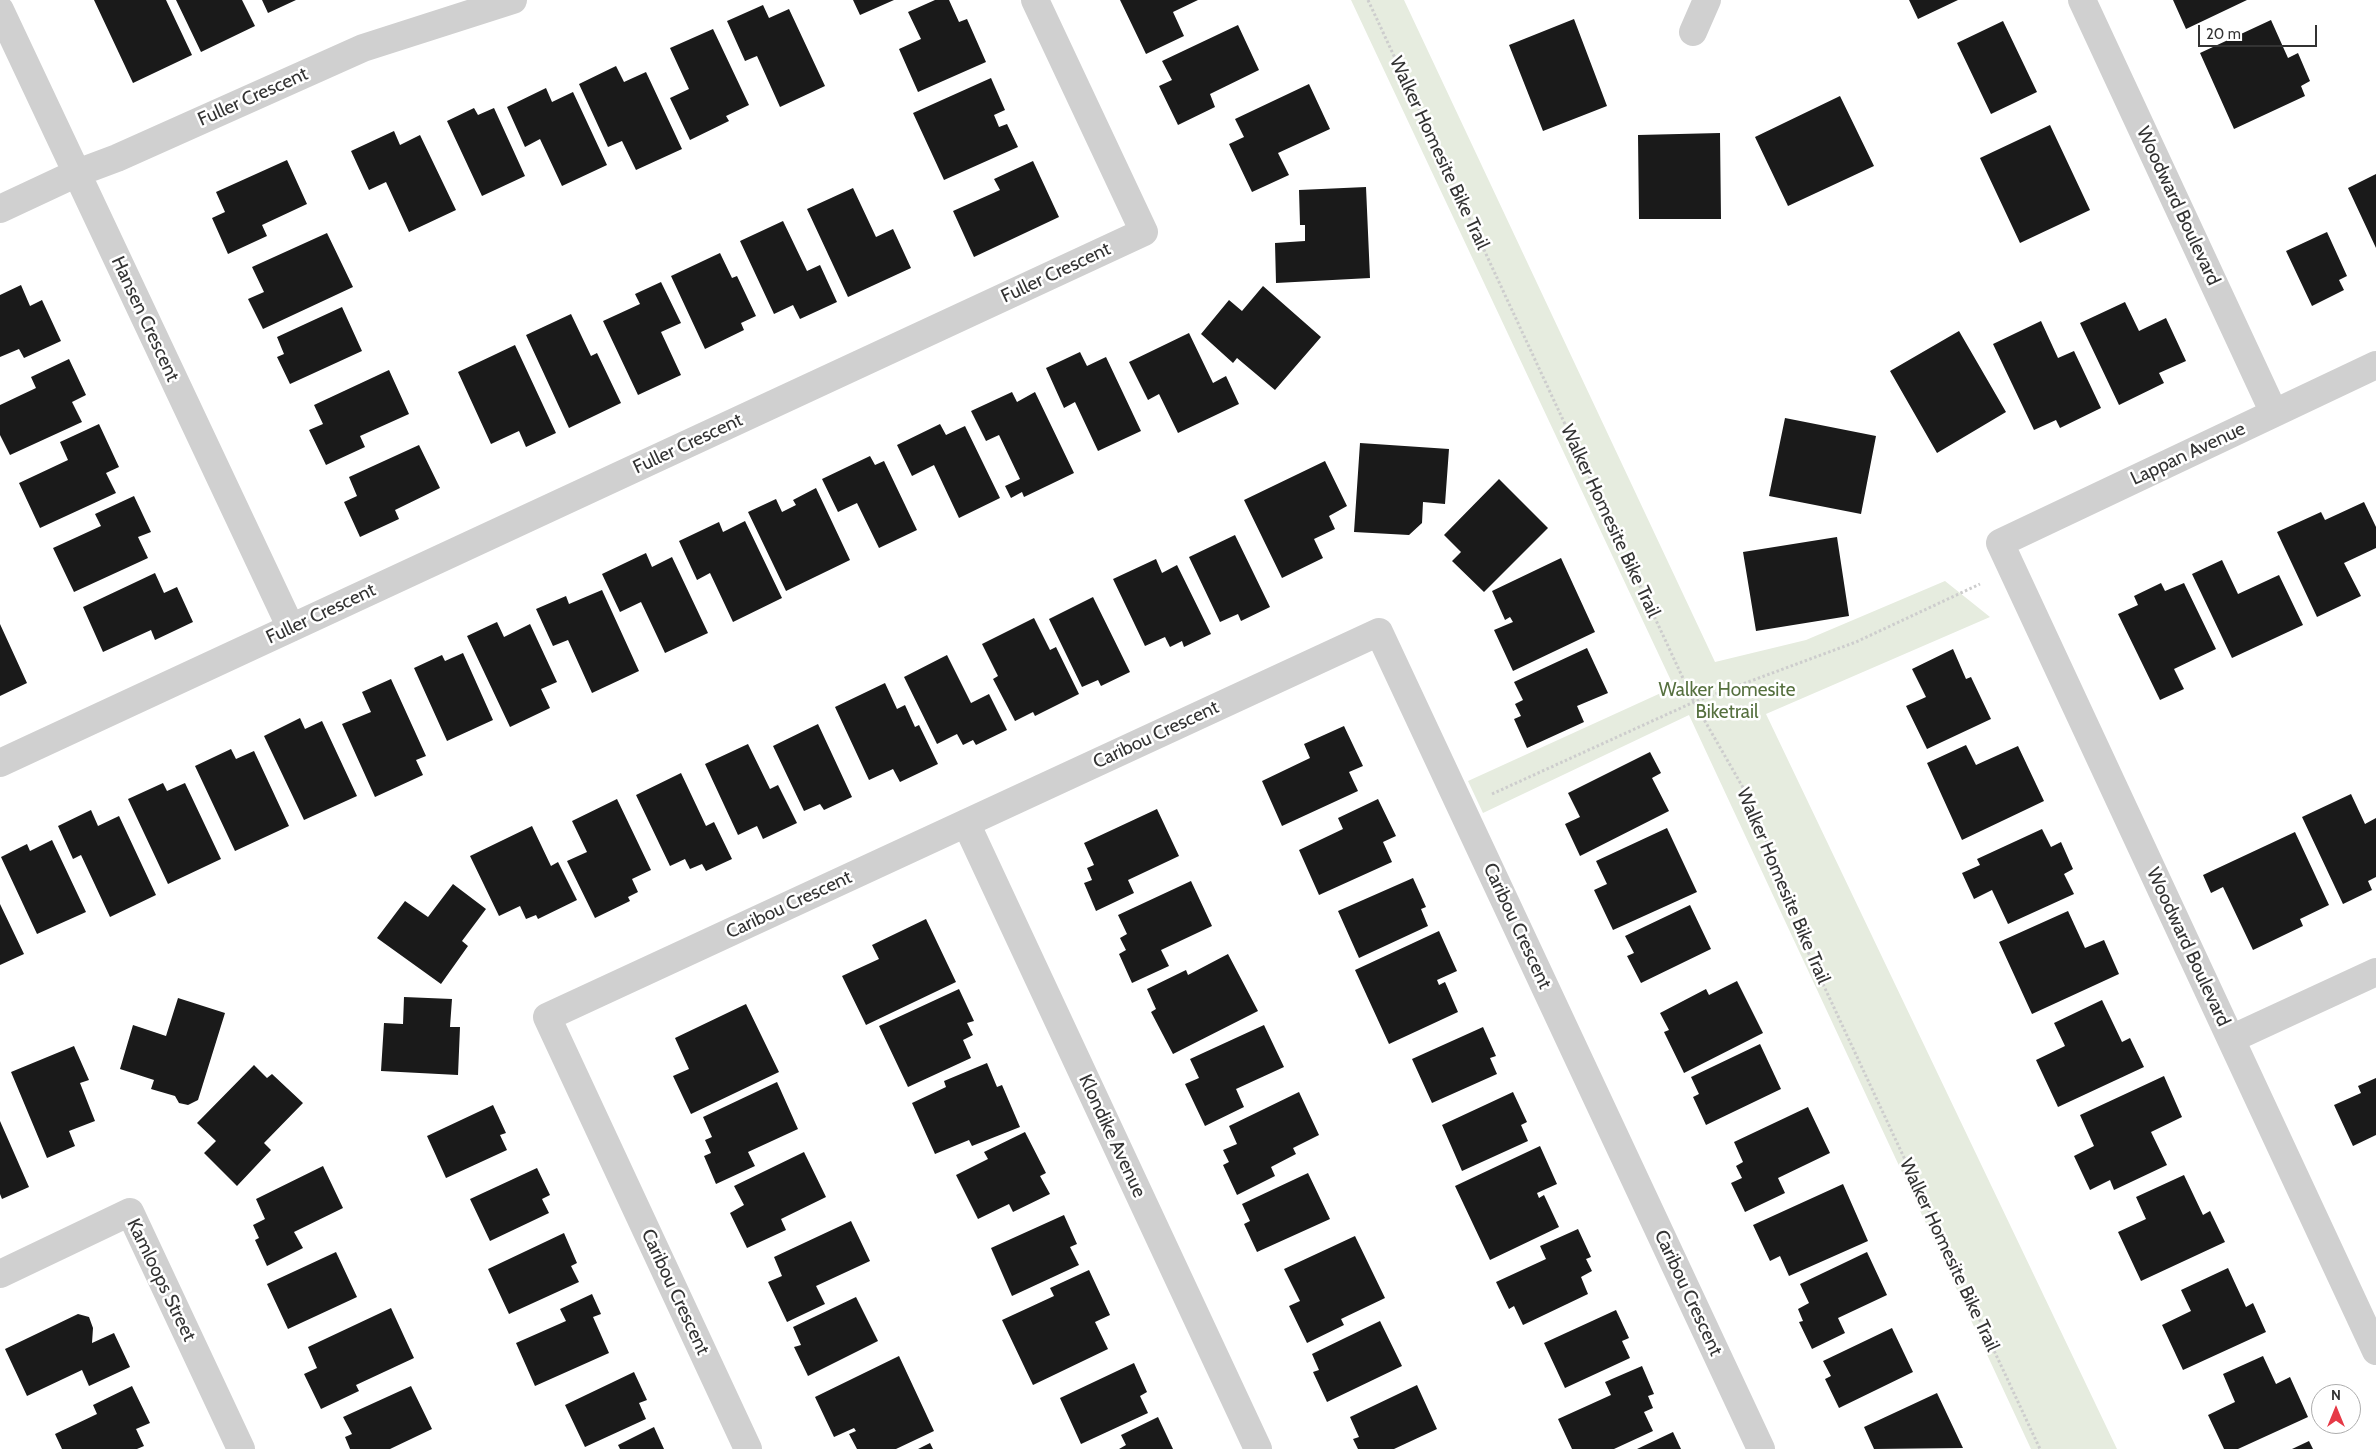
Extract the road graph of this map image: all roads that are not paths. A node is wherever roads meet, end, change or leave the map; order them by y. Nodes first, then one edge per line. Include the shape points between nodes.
1 (512, 0) edge
2 (1035, 0) edge
3 (1706, 0) edge
4 (2082, 0) edge
5 (0, 10) edge
6 (1693, 32) dead end
7 (77, 173) junction
8 (0, 209) edge
9 (2376, 365) edge
10 (2274, 413) junction
11 (2000, 543) joint
12 (291, 628) junction
13 (0, 763) edge
14 (966, 823) junction
15 (2376, 972) edge
16 (2231, 1039) junction
17 (0, 1274) edge
18 (2376, 1351) edge
19 (241, 1449) edge
20 (748, 1449) edge
21 (1258, 1449) edge
22 (1761, 1449) edge

1 - 7 street, Fuller Crescent via 363,48
2 - 12 street, Fuller Crescent via 1144,232
3 - 6 street
4 - 10 street, Woodward Boulevard
5 - 7 street, Hansen Crescent
7 - 8 street, Fuller Crescent
7 - 12 street, Hansen Crescent
9 - 10 street, Lappan Avenue
10 - 11 street, Lappan Avenue
11 - 16 street, Woodward Boulevard
12 - 13 street, Fuller Crescent
14 - 20 street, Caribou Crescent via 547,1017
14 - 21 street, Klondike Avenue
14 - 22 street, Caribou Crescent via 1379,632
15 - 16 street
16 - 18 street, Woodward Boulevard
17 - 19 street, Kamloops Street via 130,1212

